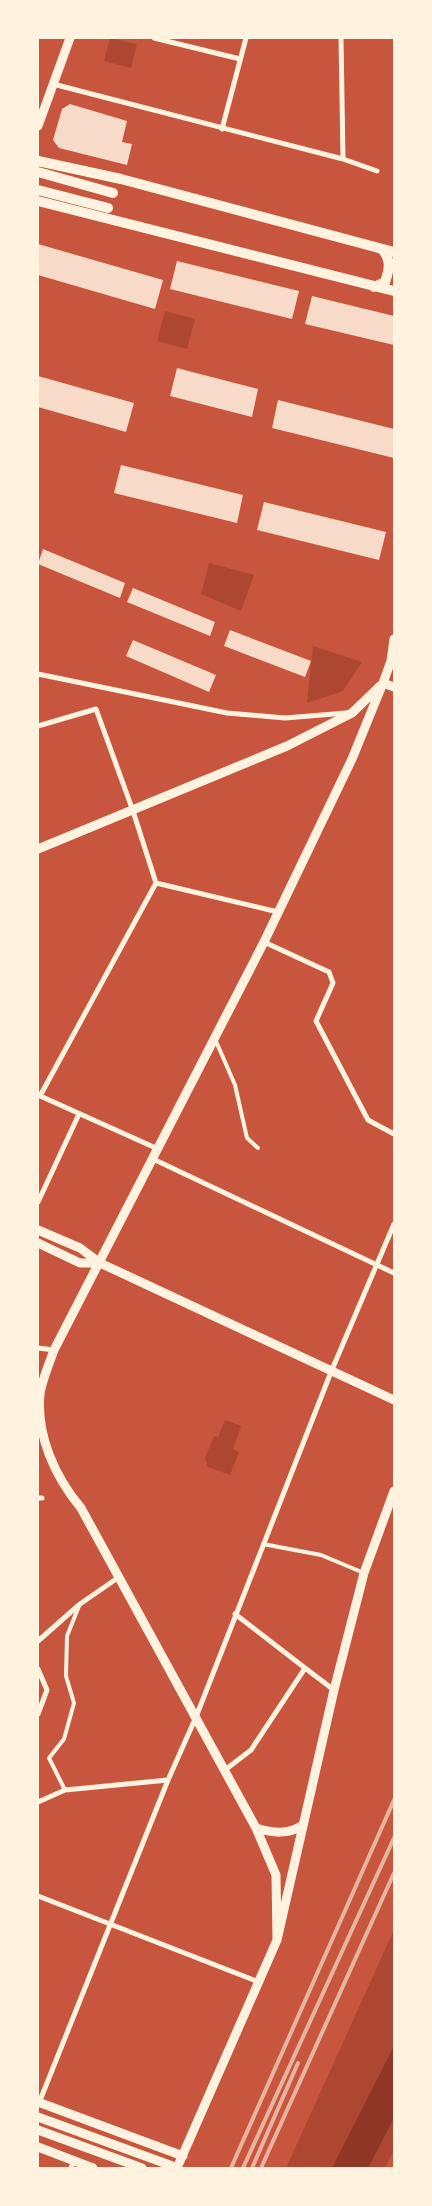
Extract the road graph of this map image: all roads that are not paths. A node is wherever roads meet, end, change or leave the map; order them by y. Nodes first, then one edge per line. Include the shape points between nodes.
1 (70, 38) edge
2 (154, 38) edge
3 (246, 38) edge
4 (341, 38) edge
5 (240, 59) junction
6 (52, 84) junction
7 (38, 126) edge
8 (222, 129) junction
9 (343, 159) junction
10 (38, 160) edge
11 (378, 171) dead end
12 (38, 172) edge
13 (38, 190) edge
14 (113, 193) dead end
15 (38, 200) edge
16 (108, 208) dead end
17 (382, 249) junction
18 (394, 252) edge
19 (374, 287) junction
20 (394, 291) edge
21 (394, 640) edge
22 (38, 674) edge
23 (383, 683) junction
24 (394, 687) edge
25 (352, 713) junction
26 (38, 726) edge
27 (133, 811) junction
28 (38, 850) edge
29 (156, 883) junction
30 (278, 912) junction
31 (264, 942) junction
32 (215, 1039) junction
33 (39, 1096) edge
34 (79, 1114) junction
35 (394, 1134) edge
36 (258, 1148) dead end
37 (159, 1150) junction
38 (154, 1159) junction
39 (38, 1202) edge
40 (394, 1224) edge
41 (38, 1230) edge
42 (38, 1243) edge
43 (100, 1263) junction
44 (376, 1264) junction
45 (394, 1273) edge
46 (38, 1348) edge
47 (54, 1350) junction
48 (331, 1372) junction
49 (394, 1400) edge
50 (394, 1492) edge
51 (262, 1544) junction
52 (364, 1573) junction
53 (119, 1577) junction
54 (80, 1604) junction
55 (235, 1614) junction
56 (38, 1640) edge
57 (305, 1668) junction
58 (38, 1669) edge
59 (334, 1690) junction
60 (38, 1714) edge
61 (196, 1717) junction
62 (225, 1770) junction
63 (168, 1780) junction
64 (66, 1790) junction
65 (38, 1802) edge
66 (303, 1825) junction
67 (256, 1828) junction
68 (38, 1896) edge
69 (112, 1925) junction
70 (277, 1940) junction
71 (259, 1982) junction
72 (38, 2102) edge
73 (38, 2117) edge
74 (38, 2130) edge
75 (38, 2147) edge
76 (183, 2156) junction
77 (72, 2165) edge
78 (94, 2168) edge
79 (142, 2168) edge
80 (177, 2168) edge

1 - 6 street
2 - 5 street
3 - 5 street
4 - 9 street
5 - 8 street
6 - 7 street
6 - 8 street
8 - 9 street
9 - 11 street
10 - 17 main road
12 - 14 main road
13 - 16 main road
15 - 19 main road
17 - 18 main road
17 - 19 main road via 390,258 389,271 385,282
19 - 20 main road
21 - 23 street
22 - 25 street via 227,713 285,718
23 - 24 street
23 - 25 street
23 - 30 street via 352,759
25 - 27 street via 287,746
26 - 27 street via 96,709
27 - 28 street
27 - 29 street
29 - 30 street
29 - 33 street
30 - 31 street
31 - 32 street
31 - 35 street via 328,972 333,983 316,1021 368,1120
32 - 36 lane via 235,1085 247,1138
32 - 37 street
33 - 34 street
34 - 37 street
34 - 39 street
37 - 38 street
38 - 43 street
38 - 44 street
40 - 44 street
41 - 43 street via 80,1248
42 - 43 street via 80,1263
43 - 47 street
43 - 48 street
44 - 45 street
44 - 48 street
46 - 47 street
47 - 53 street via 40,1392 39,1421 48,1452
48 - 49 street
48 - 51 street
50 - 52 street
51 - 52 lane via 321,1555
51 - 55 street
52 - 59 street
53 - 54 street
53 - 61 street
54 - 56 street
54 - 64 lane via 67,1636 66,1676 74,1703 64,1739 49,1758
55 - 57 street
55 - 61 street
57 - 59 street
57 - 62 street via 251,1750
58 - 60 street via 47,1690
59 - 66 street
61 - 62 street
61 - 63 street
62 - 67 street
63 - 64 street
63 - 69 street
64 - 65 street
66 - 67 street via 288,1832 273,1833
66 - 70 street
67 - 70 street via 276,1875
68 - 69 street
69 - 71 street
69 - 72 street
70 - 71 street
71 - 76 street
72 - 76 street
73 - 80 street
74 - 79 street
75 - 77 street
76 - 80 street
77 - 78 street

